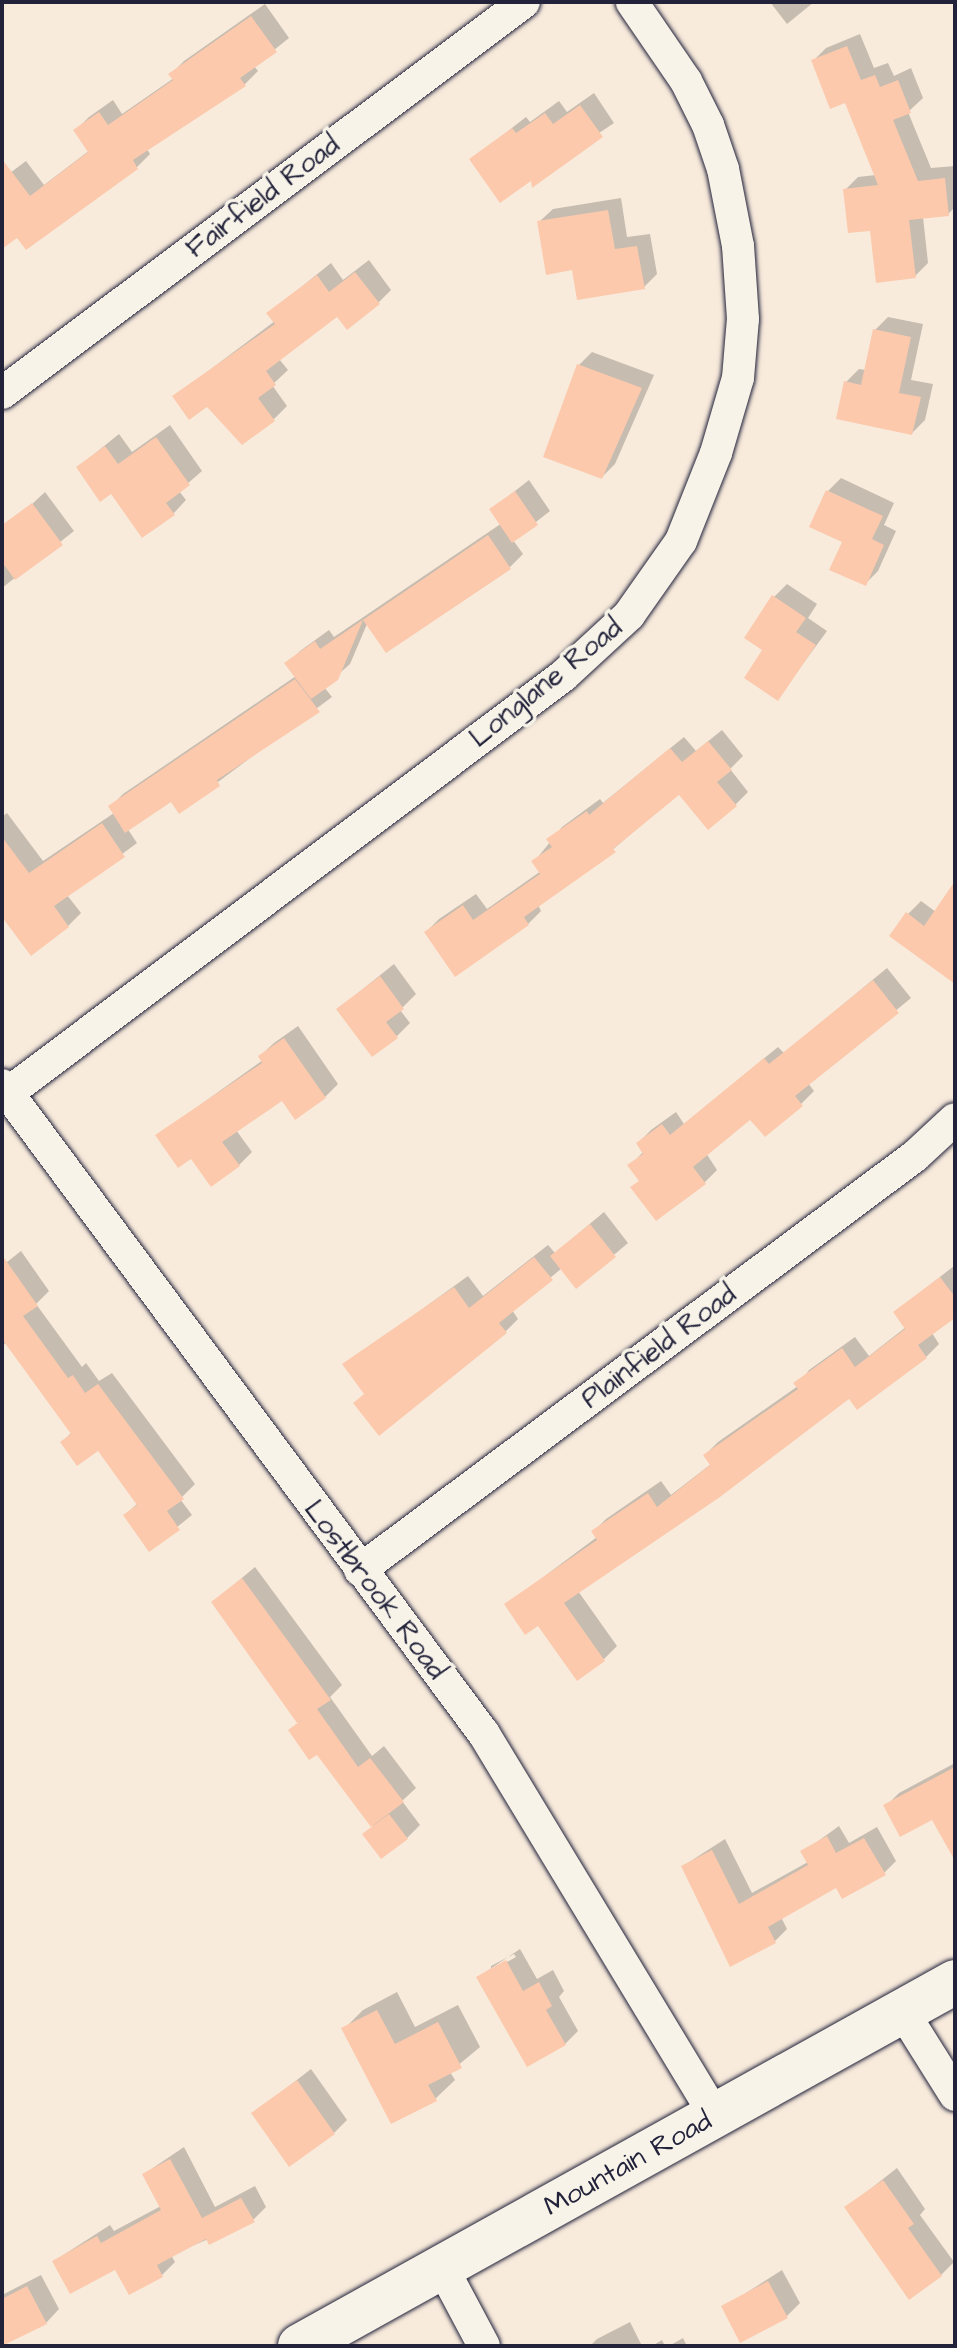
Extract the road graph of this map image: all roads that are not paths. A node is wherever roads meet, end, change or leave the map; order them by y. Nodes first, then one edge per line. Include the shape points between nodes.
1 (524, 2) edge
2 (632, 2) edge
3 (2, 393) edge
4 (5, 1089) edge
5 (955, 1119) edge
6 (360, 1570) junction
7 (955, 1982) edge
8 (903, 2012) junction
9 (955, 2095) edge
10 (715, 2116) junction
11 (442, 2267) junction
12 (300, 2346) edge
13 (484, 2346) edge

1 - 3 street, Fairfield Road
2 - 4 street, Longlane Road via 686,81 708,125 738,246 743,319 738,378 681,541 629,615 563,676
4 - 6 street, Lostbrook Road
5 - 6 street, Plainfield Road via 915,1156
6 - 10 street, Lostbrook Road via 484,1734
7 - 8 main road, Mountain Road
8 - 9 street
8 - 10 main road, Mountain Road
10 - 11 main road, Mountain Road
11 - 12 main road, Mountain Road
11 - 13 street

